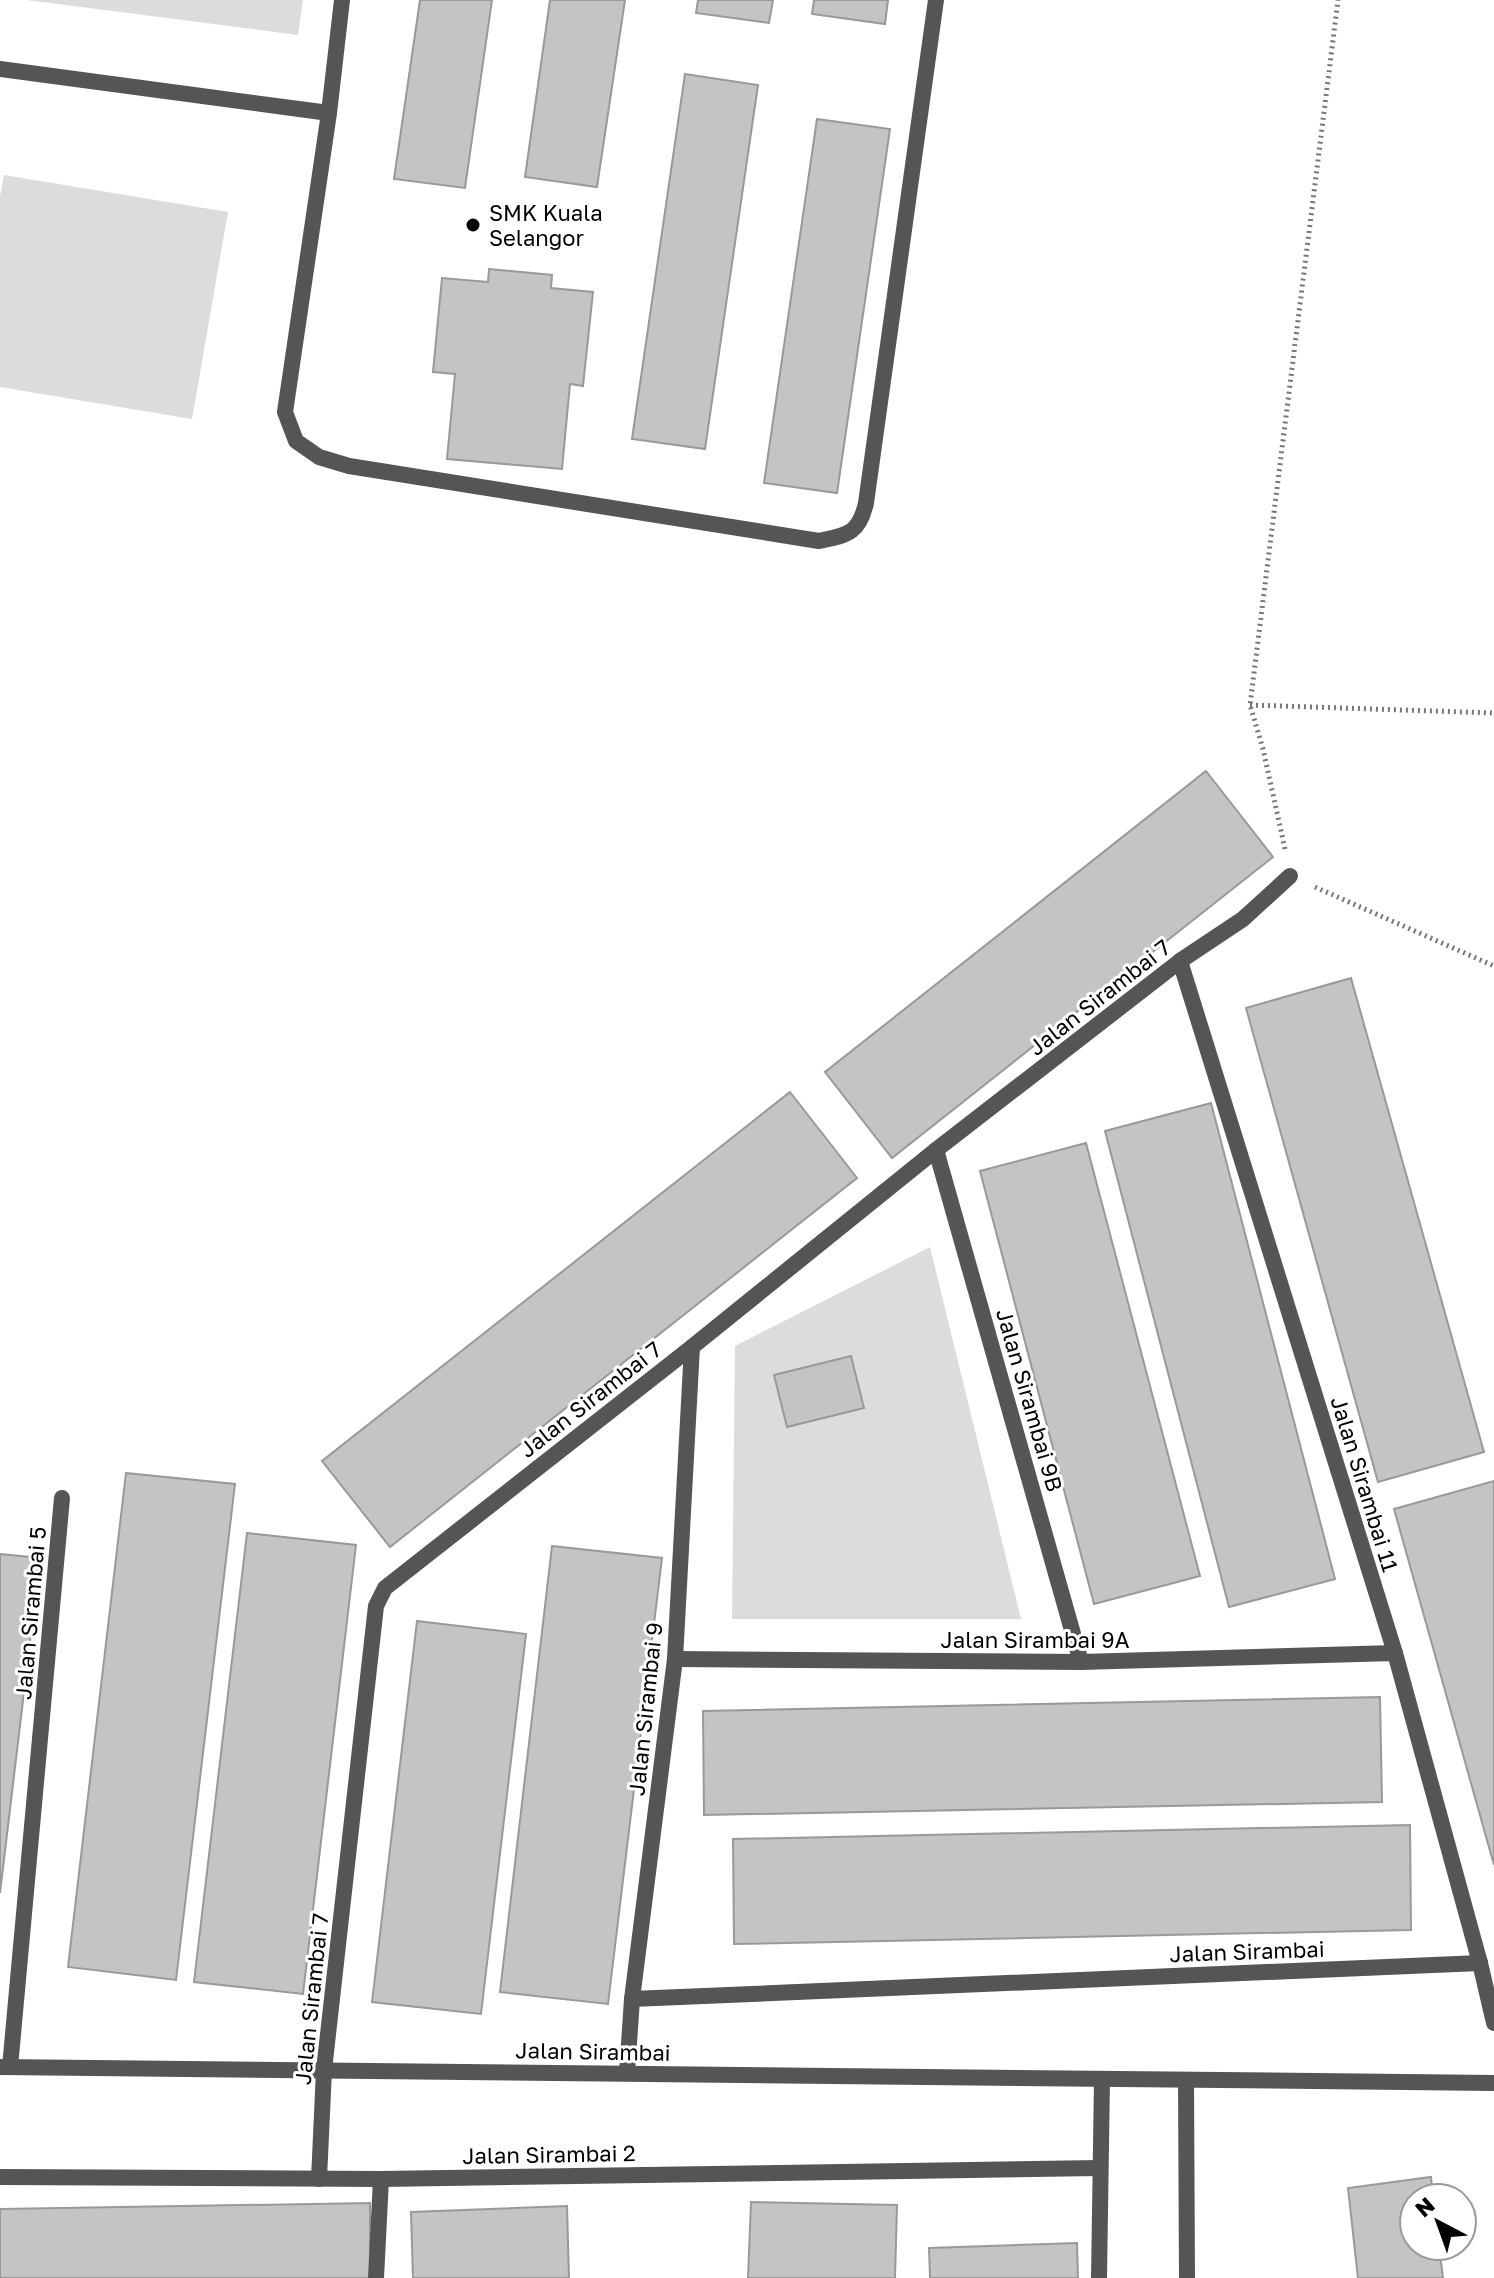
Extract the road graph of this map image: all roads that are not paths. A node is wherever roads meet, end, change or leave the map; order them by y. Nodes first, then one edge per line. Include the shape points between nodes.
1 (342, 0) edge
2 (936, 0) edge
3 (0, 69) edge
4 (329, 113) junction
5 (1290, 876) road end
6 (1180, 961) junction
7 (936, 1150) junction
8 (692, 1347) junction
9 (62, 1498) dead end
10 (1395, 1653) junction
11 (675, 1659) junction
12 (1081, 1662) junction
13 (1480, 1963) junction
14 (632, 1999) junction
15 (1494, 2023) edge
16 (5, 2067) edge
17 (324, 2070) junction
18 (627, 2073) junction
19 (1102, 2079) junction
20 (1186, 2080) junction
21 (1494, 2083) edge
22 (1099, 2168) junction
23 (0, 2177) edge
24 (319, 2179) junction
25 (381, 2179) junction
26 (376, 2278) edge
27 (1099, 2278) edge
28 (1187, 2278) edge

1 - 4 street
2 - 4 street via 863,519 843,536 819,541 349,466 319,457 296,441 285,412
3 - 4 street
5 - 6 street, Jalan Sirambai 7 via 1243,919
6 - 7 street, Jalan Sirambai 7
6 - 10 street, Jalan Sirambai 11
7 - 8 street, Jalan Sirambai 7
7 - 12 street, Jalan Sirambai 9B
8 - 11 street, Jalan Sirambai 9
8 - 17 street, Jalan Sirambai 7 via 385,1588 376,1606
9 - 16 street, Jalan Sirambai 5
10 - 12 street, Jalan Sirambai 9A
10 - 13 street, Jalan Sirambai 11
11 - 12 street, Jalan Sirambai 9A
11 - 14 street, Jalan Sirambai 9
13 - 14 street, Jalan Sirambai
13 - 15 street, Jalan Sirambai 11
14 - 18 street, Jalan Sirambai 9
16 - 17 street, Jalan Sirambai
17 - 18 street, Jalan Sirambai
17 - 24 street, Jalan Sirambai 7
18 - 19 street, Jalan Sirambai
19 - 20 street, Jalan Sirambai
19 - 22 street
20 - 21 street, Jalan Sirambai
20 - 28 street
22 - 25 street, Jalan Sirambai 2
22 - 27 street
23 - 24 street, Jalan Sirambai 2
24 - 25 street, Jalan Sirambai 2
25 - 26 street

